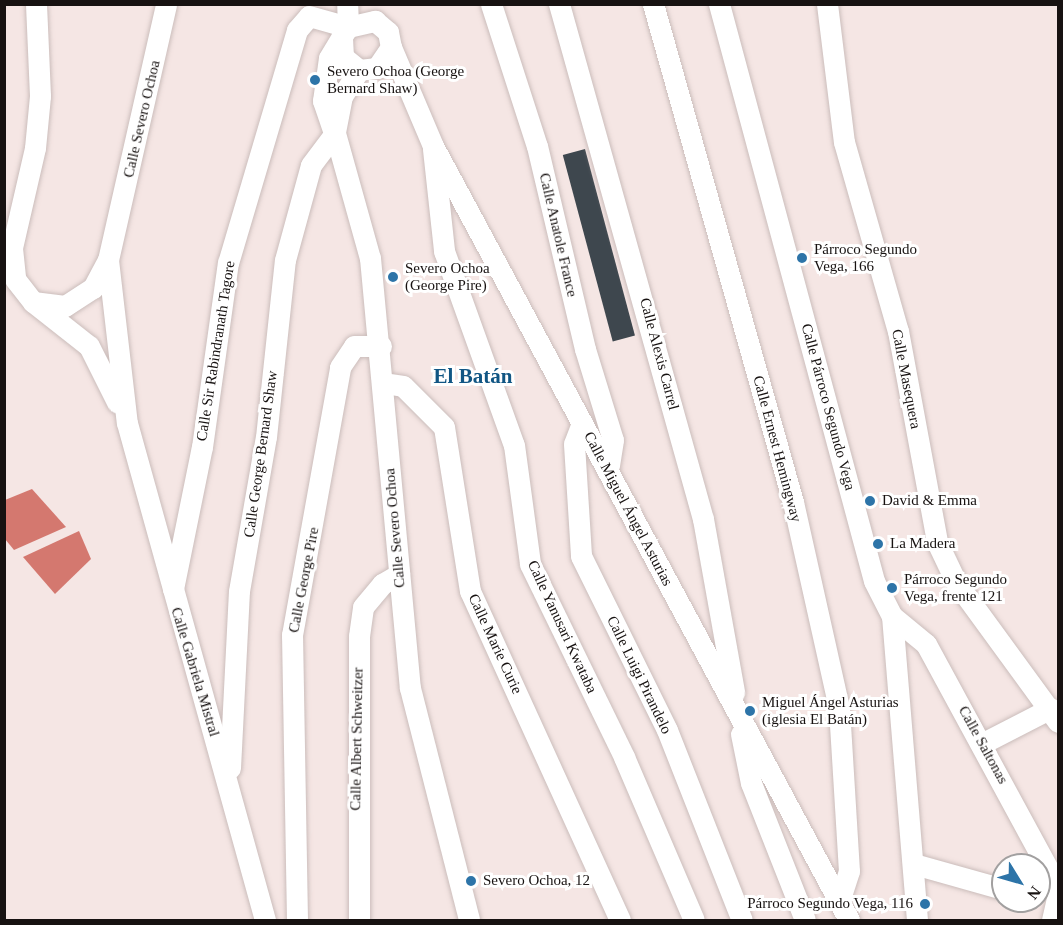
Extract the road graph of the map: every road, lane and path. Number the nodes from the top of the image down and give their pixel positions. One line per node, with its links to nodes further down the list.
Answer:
1 (36, 4): 18 (street)
2 (165, 4): 17 (street, Calle Severo Ochoa)
3 (347, 4): 11 (street)
4 (381, 4): 10 (street)
5 (491, 4): 23 (street, Calle Anatole France)
6 (559, 4): 27 (street, Calle Alexis Carrel)
7 (653, 4): 35 (street, Calle Ernest Hemingway)
8 (719, 4): 26 (street, Calle Párroco Segundo Vega)
9 (827, 4): 28 (street, Calle Masequera)
10 (383, 26): 11 (street); 12 (street)
11 (345, 31): 13 (street); 15 (street, Calle Severo Ochoa); 25 (street, Calle Sir Rabindranath Tagore)
12 (391, 47): 13 (street); 14 (street, Calle Miguel Ángel Asturias)
13 (364, 70): 14 (street, Calle Miguel Ángel Asturias); 15 (street)
14 (408, 97): 16 (street, Calle Miguel Ángel Asturias)
15 (335, 133): 19 (street, Calle Severo Ochoa); 30 (street, Calle George Bernard Shaw)
16 (433, 146): 22 (street, Calle Miguel Ángel Asturias); 42 (street, Calle Yanusari Kwataba)
17 (108, 260): 18 (street, Calle Severo Ochoa); 21 (street, Calle Gabriela Mistral)
18 (33, 302): 21 (street, Calle Gabriela Mistral)
19 (381, 346): 20 (street, Calle Severo Ochoa); 38 (street, Calle George Pire)
20 (384, 383): 24 (street, Calle Severo Ochoa); 41 (street, Calle Marie Curie)
21 (128, 423): 25 (street, Calle Gabriela Mistral)
22 (582, 423): 23 (street, Calle Miguel Ángel Asturias); 43 (street, Calle Luigi Pirandelo)
23 (609, 466): 27 (street, Calle Miguel Ángel Asturias)
24 (399, 574): 39 (street, Calle Albert Schweitzer); 40 (street, Calle Severo Ochoa)
25 (172, 593): 30 (street, Calle Gabriela Mistral)
26 (892, 616): 29 (street, Calle Saltonas); 31 (street, Calle Párroco Segundo Vega)
27 (736, 708): 35 (street, Calle Miguel Ángel Asturias); 44 (street)
28 (1055, 715): 29 (street)
29 (983, 743): 33 (street, Calle Saltonas)
30 (229, 786): 37 (street, Calle Gabriela Mistral)
31 (914, 864): 32 (street); 46 (street, Calle Párroco Segundo Vega)
32 (991, 886)
33 (1059, 887)
34 (1059, 893): 36 (street)
35 (839, 901): 45 (street, Calle Miguel Ángel Asturias)
36 (1058, 904): 47 (street)
37 (265, 921)
38 (297, 921)
39 (359, 921)
40 (469, 921)
41 (620, 921)
42 (694, 921)
43 (742, 921)
44 (805, 921)
45 (849, 921)
46 (917, 921)
47 (1052, 921)

